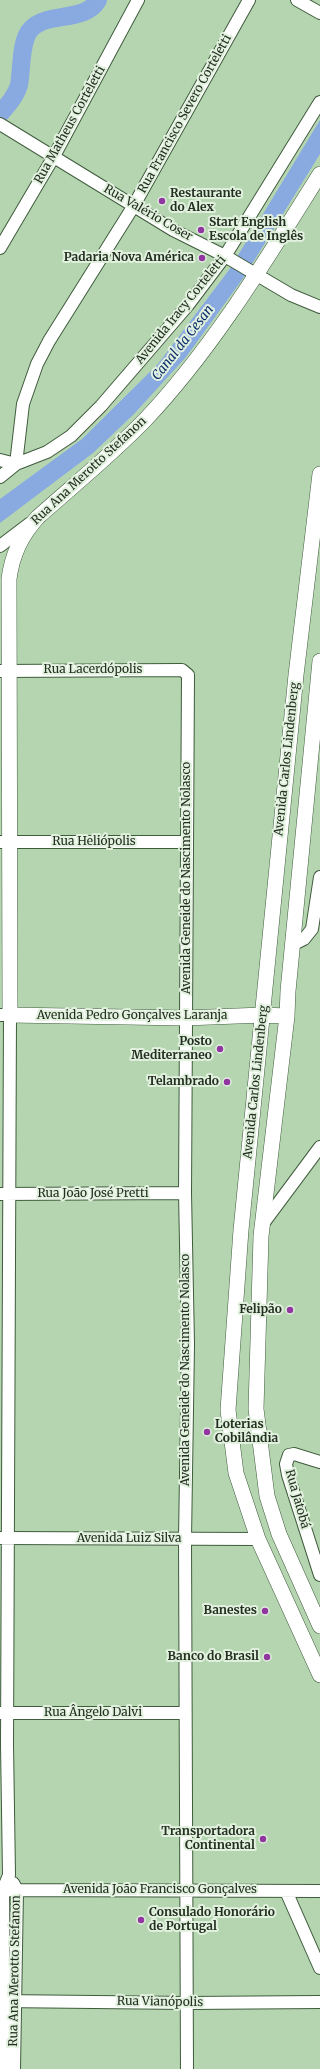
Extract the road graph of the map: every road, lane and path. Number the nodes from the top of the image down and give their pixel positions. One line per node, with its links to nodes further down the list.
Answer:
1 (138, 0): 7 (street, Rua Matheus Corteletti)
2 (249, 0): 9 (street, Rua Francisco Severo Corteletti)
3 (297, 0): 4 (street)
4 (320, 13)
5 (320, 102): 11 (street, Avenida Iracy Corteletti)
6 (1, 125): 7 (street, Rua Valério Coser)
7 (53, 158): 9 (street, Rua Valério Coser); 10 (street, Rua Matheus Corteletti)
8 (320, 174): 12 (main road, Rua Ana Merotto Stefanon)
9 (133, 207): 11 (street, Rua Valério Coser); 14 (street, Rua Francisco Severo Corteletti)
10 (0, 248)
11 (229, 259): 12 (street, Rua Valério Coser); 15 (street, Avenida Iracy Corteletti)
12 (254, 274): 13 (street, Rua Valério Coser); 20 (main road, Rua Ana Merotto Stefanon)
13 (320, 306)
14 (18, 444): 15 (street); 17 (street, Rua Francisco Severo Corteletti)
15 (38, 457): 17 (street, Avenida Iracy Corteletti)
16 (0, 460): 17 (street)
17 (16, 464): 19 (street, Avenida Iracy Corteletti)
18 (320, 474): 30 (main road, Avenida Carlos Lindenberg)
19 (0, 477)
20 (38, 517): 21 (street); 23 (main road, Rua Ana Merotto Stefanon)
21 (0, 546)
22 (320, 661): 28 (main road, Avenida Carlos Lindenberg)
23 (5, 671): 24 (street, Rua Lacerdópolis); 25 (main road, Rua Ana Merotto Stefanon)
24 (186, 672): 26 (street, Avenida Geneide do Nascimento Nolasco)
25 (5, 842): 26 (street, Rua Heliópolis); 29 (main road, Rua Ana Merotto Stefanon)
26 (187, 842): 32 (street, Avenida Geneide do Nascimento Nolasco)
27 (320, 877): 28 (street)
28 (292, 945): 31 (main road, Avenida Carlos Lindenberg)
29 (5, 1015): 32 (main road, Avenida Pedro Gonçalves Laranja); 35 (street, Rua Ana Merotto Stefanon)
30 (263, 1015): 31 (main road, Avenida Pedro Gonçalves Laranja); 32 (main road, Avenida Pedro Gonçalves Laranja); 40 (main road, Avenida Carlos Lindenberg)
31 (287, 1016): 36 (main road, Avenida Carlos Lindenberg)
32 (186, 1018): 34 (street, Avenida Geneide do Nascimento Nolasco)
33 (320, 1148): 36 (street)
34 (185, 1193): 35 (street, Rua João José Pretti); 39 (street, Avenida Geneide do Nascimento Nolasco)
35 (5, 1194): 38 (street, Rua Ana Merotto Stefanon)
36 (262, 1224): 42 (main road, Avenida Carlos Lindenberg)
37 (320, 1462): 41 (street, Rua Jatobá)
38 (4, 1538): 39 (street, Avenida Luiz Silva); 44 (street, Rua Ana Merotto Stefanon)
39 (185, 1539): 40 (street, Avenida Luiz Silva); 45 (street, Avenida Geneide do Nascimento Nolasco)
40 (258, 1539): 43 (main road, Avenida Carlos Lindenberg)
41 (320, 1575)
42 (319, 1619)
43 (320, 1675)
44 (4, 1713): 45 (street, Rua Ângelo Dalvi); 46 (street, Rua Ana Merotto Stefanon)
45 (185, 1713): 49 (street, Avenida Geneide do Nascimento Nolasco)
46 (9, 1875): 47 (street, Rua Ana Merotto Stefanon); 48 (street, Rua Ana Merotto Stefanon)
47 (1, 1890): 48 (street, Avenida João Francisco Gonçalves); 53 (street, Rua Ana Merotto Stefanon)
48 (17, 1890): 49 (street, Avenida João Francisco Gonçalves); 53 (street, Rua Ana Merotto Stefanon)
49 (187, 1891): 50 (street, Avenida João Francisco Gonçalves); 55 (street, Avenida Geneide do Nascimento Nolasco)
50 (286, 1891): 51 (street, Avenida João Francisco Gonçalves); 52 (street)
51 (320, 1891)
52 (320, 1968)
53 (6, 2000): 55 (street, Rua Vianópolis); 56 (street, Rua Ana Merotto Stefanon); 57 (street, Rua Ana Merotto Stefanon)
54 (320, 2002): 55 (street, Rua Vianópolis)
55 (188, 2003): 58 (street, Avenida Geneide do Nascimento Nolasco)
56 (3, 2069)
57 (14, 2069)
58 (187, 2069)

